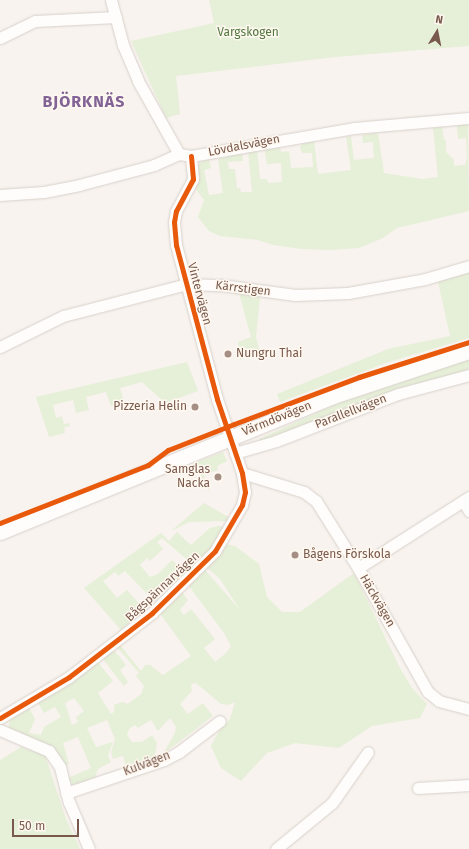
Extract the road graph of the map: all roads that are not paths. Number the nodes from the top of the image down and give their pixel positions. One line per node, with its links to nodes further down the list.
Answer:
1 (111, 0): 2 (street)
2 (116, 17): 3 (street); 5 (street)
3 (0, 38)
4 (469, 118): 6 (street, Lövdalsvägen)
5 (179, 154): 6 (street, Lövdalsvägen); 7 (street)
6 (191, 156): 9 (street, Vintervägen)
7 (0, 195)
8 (469, 266): 9 (street, Kärrstigen)
9 (187, 284): 10 (street, Kärrstigen); 13 (street, Vintervägen)
10 (0, 347)
11 (469, 351): 13 (main road, Värmdövägen)
12 (469, 375): 14 (street, Parallellvägen)
13 (230, 438): 14 (street, Bågspännarvägen); 18 (main road, Värmdövägen)
14 (235, 453): 15 (street, Bågspännarvägen)
15 (242, 473): 19 (street, Häckvägen); 21 (street, Bågspännarvägen)
16 (466, 499): 17 (street); 19 (street)
17 (469, 512)
18 (0, 532)
19 (358, 568): 20 (street, Häckvägen)
20 (469, 709)
21 (0, 718)
22 (220, 721): 27 (street, Kulvägen)
23 (0, 730): 27 (street)
24 (368, 752): 29 (street)
25 (469, 785): 26 (street)
26 (418, 788)
27 (66, 793): 28 (street)
28 (89, 849)
29 (276, 849)

